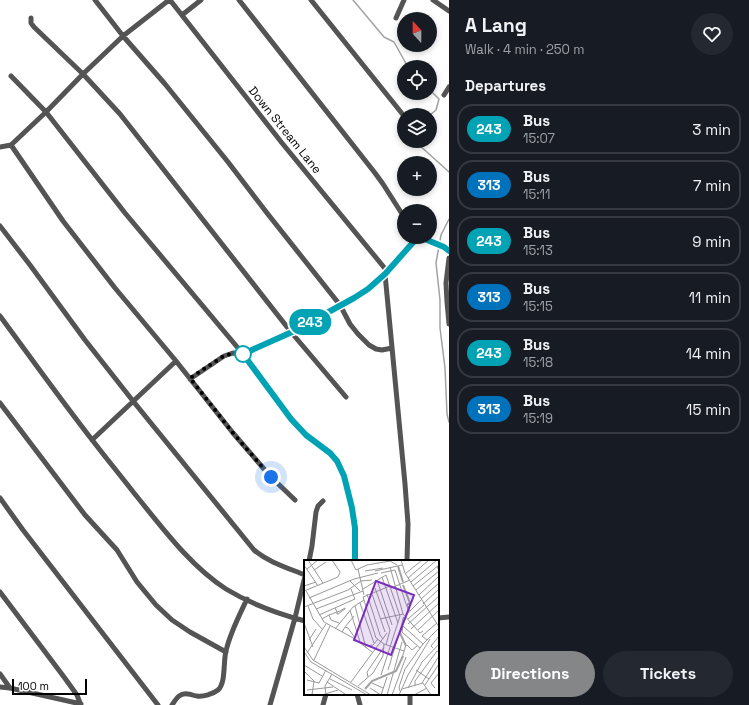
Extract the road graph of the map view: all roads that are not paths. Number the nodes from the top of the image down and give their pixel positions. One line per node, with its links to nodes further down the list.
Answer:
1 (95, 0): 12 (street)
2 (169, 0): 9 (street, Down Stream Lane); 12 (street)
3 (201, 0): 9 (street)
4 (239, 0): 21 (street)
5 (311, 0): 17 (street)
6 (404, 0): 11 (street)
7 (433, 0): 8 (street)
8 (449, 11)
9 (182, 15): 27 (street, Down Stream Lane)
10 (31, 18): 13 (street)
11 (396, 18)
12 (123, 36): 13 (street); 28 (street)
13 (83, 74): 18 (street); 31 (street)
14 (11, 76): 18 (street)
15 (449, 87): 16 (street)
16 (444, 95)
17 (398, 108)
18 (46, 112): 19 (street); 33 (street)
19 (11, 145): 20 (street); 34 (street)
20 (0, 147)
21 (397, 206)
22 (0, 226): 37 (street)
23 (410, 244): 27 (street)
24 (436, 244): 25 (street)
25 (449, 251)
26 (449, 258): 30 (street)
27 (386, 272): 28 (street); 32 (street)
28 (340, 305): 31 (street); 32 (street)
29 (0, 316): 39 (street)
30 (449, 324)
31 (292, 332): 33 (street); 36 (street)
32 (392, 348): 45 (street)
33 (243, 354): 35 (street); 44 (street)
34 (176, 361): 35 (street); 37 (street)
35 (190, 378): 41 (street)
36 (346, 397)
37 (133, 401): 39 (street); 46 (street)
38 (0, 403): 52 (street)
39 (92, 440): 49 (street)
40 (0, 498): 59 (street)
41 (295, 500)
42 (323, 501): 43 (street)
43 (309, 560)
44 (355, 560)
45 (407, 560)
46 (304, 576)
47 (304, 580): 50 (street)
48 (0, 592): 58 (street)
49 (247, 600): 50 (street); 52 (street)
50 (295, 618): 51 (street); 61 (street)
51 (304, 621)
52 (226, 652): 60 (street)
53 (0, 674): 55 (street)
54 (0, 686): 55 (street)
55 (10, 688): 58 (street)
56 (326, 695): 62 (street)
57 (357, 695): 63 (street)
58 (82, 704)
59 (158, 705)
60 (172, 705)
61 (270, 705)
62 (323, 705)
63 (360, 705)

